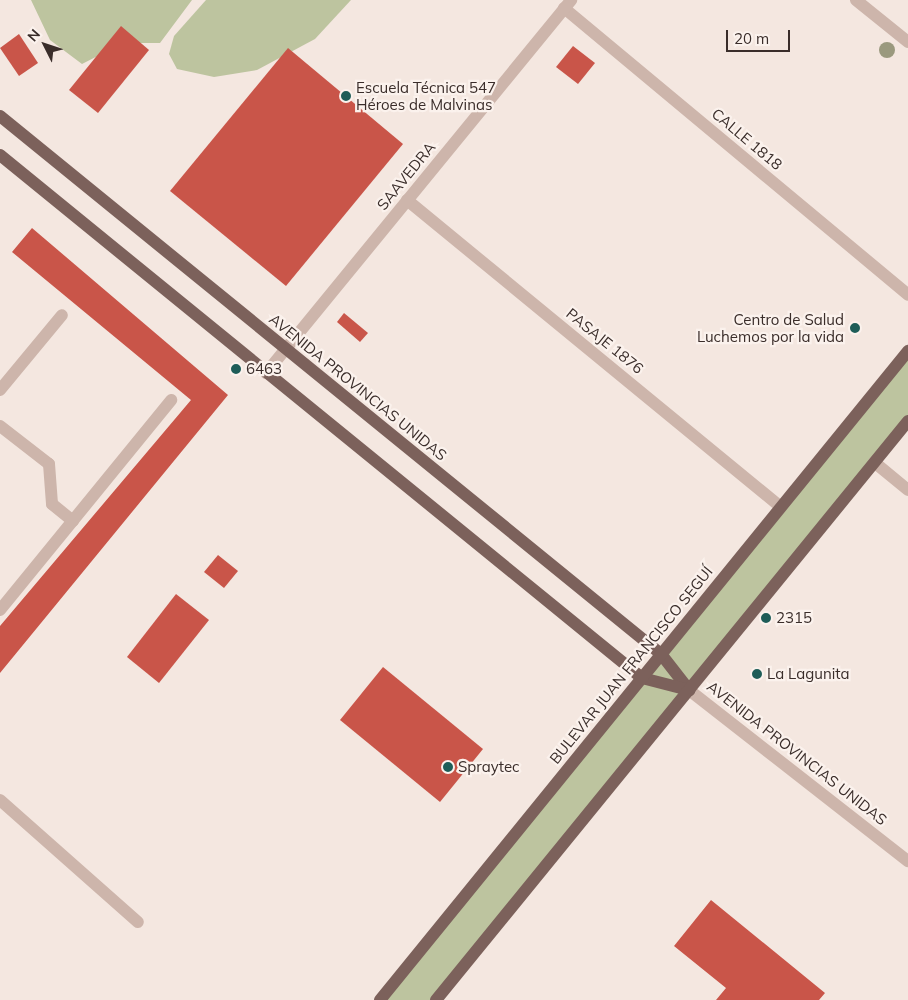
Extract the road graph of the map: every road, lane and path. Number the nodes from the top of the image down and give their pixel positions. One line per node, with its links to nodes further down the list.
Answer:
1 (856, 0): 3 (street)
2 (568, 4): 6 (street, SAAVEDRA); 7 (street, CALLE 1818)
3 (908, 42)
4 (0, 116): 9 (main road, AVENIDA PROVINCIAS UNIDAS)
5 (0, 155): 11 (main road, AVENIDA PROVINCIAS UNIDAS)
6 (407, 200): 9 (street, SAAVEDRA); 18 (street, PASAJE 1876)
7 (908, 295)
8 (62, 315): 12 (street)
9 (286, 349): 11 (street, SAAVEDRA); 21 (main road, AVENIDA PROVINCIAS UNIDAS)
10 (908, 351): 18 (main road, BULEVAR JUAN FRANCISCO SEGUÍ)
11 (266, 373): 22 (main road, AVENIDA PROVINCIAS UNIDAS)
12 (0, 390)
13 (171, 400): 19 (street)
14 (908, 421): 16 (main road)
15 (0, 426): 19 (street)
16 (874, 462): 17 (street); 23 (main road)
17 (908, 490)
18 (781, 507): 21 (main road, BULEVAR JUAN FRANCISCO SEGUÍ)
19 (73, 521): 20 (street)
20 (0, 610)
21 (661, 654): 22 (main road, BULEVAR JUAN FRANCISCO SEGUÍ); 23 (main road, AVENIDA PROVINCIAS UNIDAS)
22 (642, 678): 23 (main road, AVENIDA PROVINCIAS UNIDAS); 27 (main road, BULEVAR JUAN FRANCISCO SEGUÍ)
23 (689, 690): 25 (street, AVENIDA PROVINCIAS UNIDAS); 28 (main road)
24 (0, 800): 26 (street)
25 (908, 861)
26 (138, 922)
27 (380, 1000)
28 (436, 1000)

